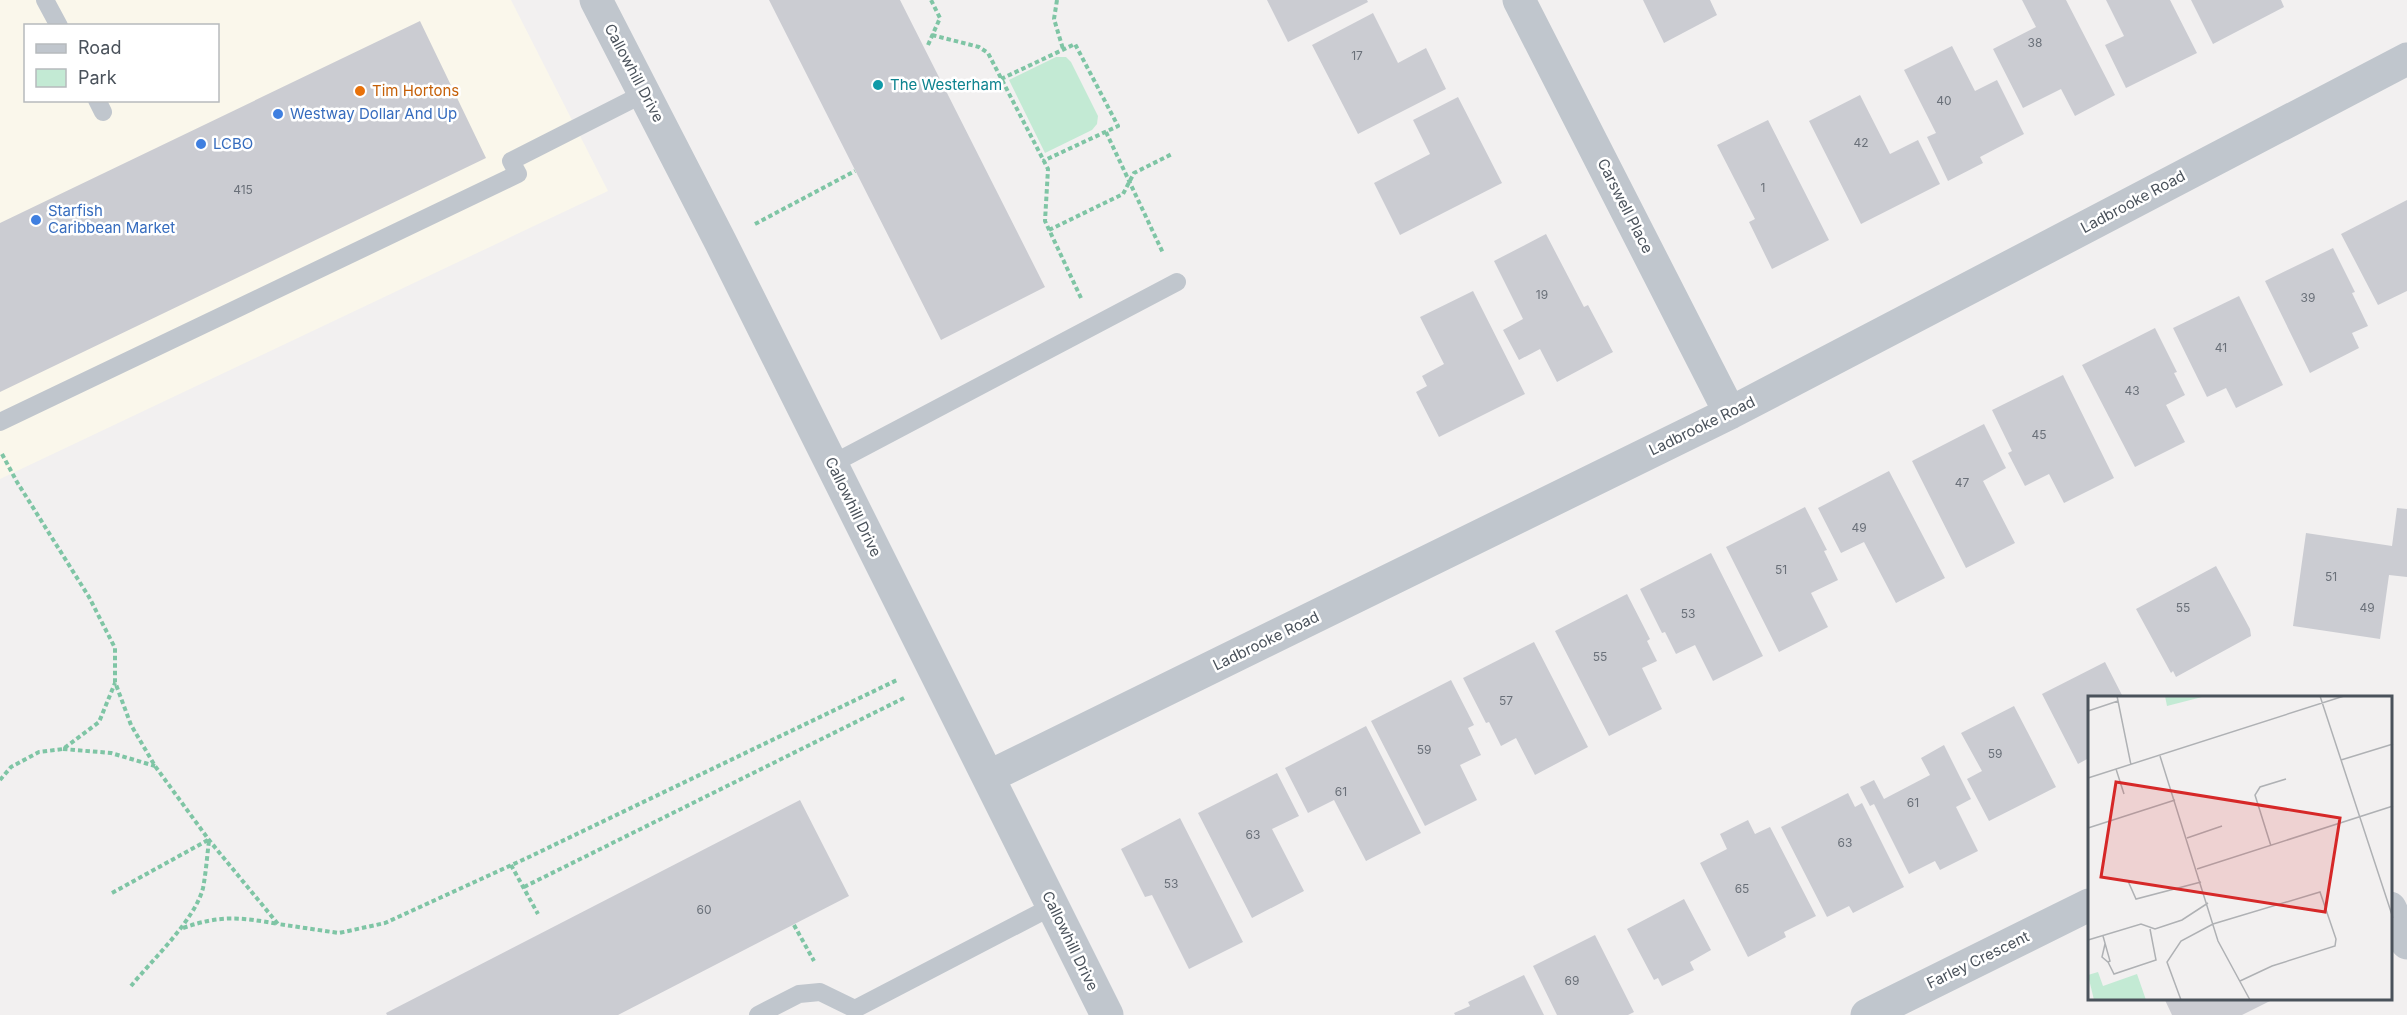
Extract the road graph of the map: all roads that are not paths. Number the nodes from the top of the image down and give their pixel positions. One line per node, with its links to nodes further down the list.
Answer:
1 (45, 0): 4 (lane)
2 (596, 0): 6 (street, Callowhill Drive)
3 (1519, 0): 8 (street, Carswell Place)
4 (57, 24)
5 (2407, 59): 8 (street, Ladbrooke Road)
6 (645, 93): 9 (lane); 10 (street, Callowhill Drive)
7 (1177, 282): 10 (lane)
8 (1730, 413): 11 (street, Ladbrooke Road)
9 (0, 422)
10 (832, 464): 11 (street, Callowhill Drive)
11 (988, 777): 13 (street, Callowhill Drive)
12 (2088, 905): 18 (street, Farley Crescent)
13 (1053, 906): 16 (lane); 17 (street, Callowhill Drive)
14 (2392, 910): 15 (street)
15 (2407, 943)
16 (758, 1015)
17 (1107, 1015)
18 (1867, 1015)

